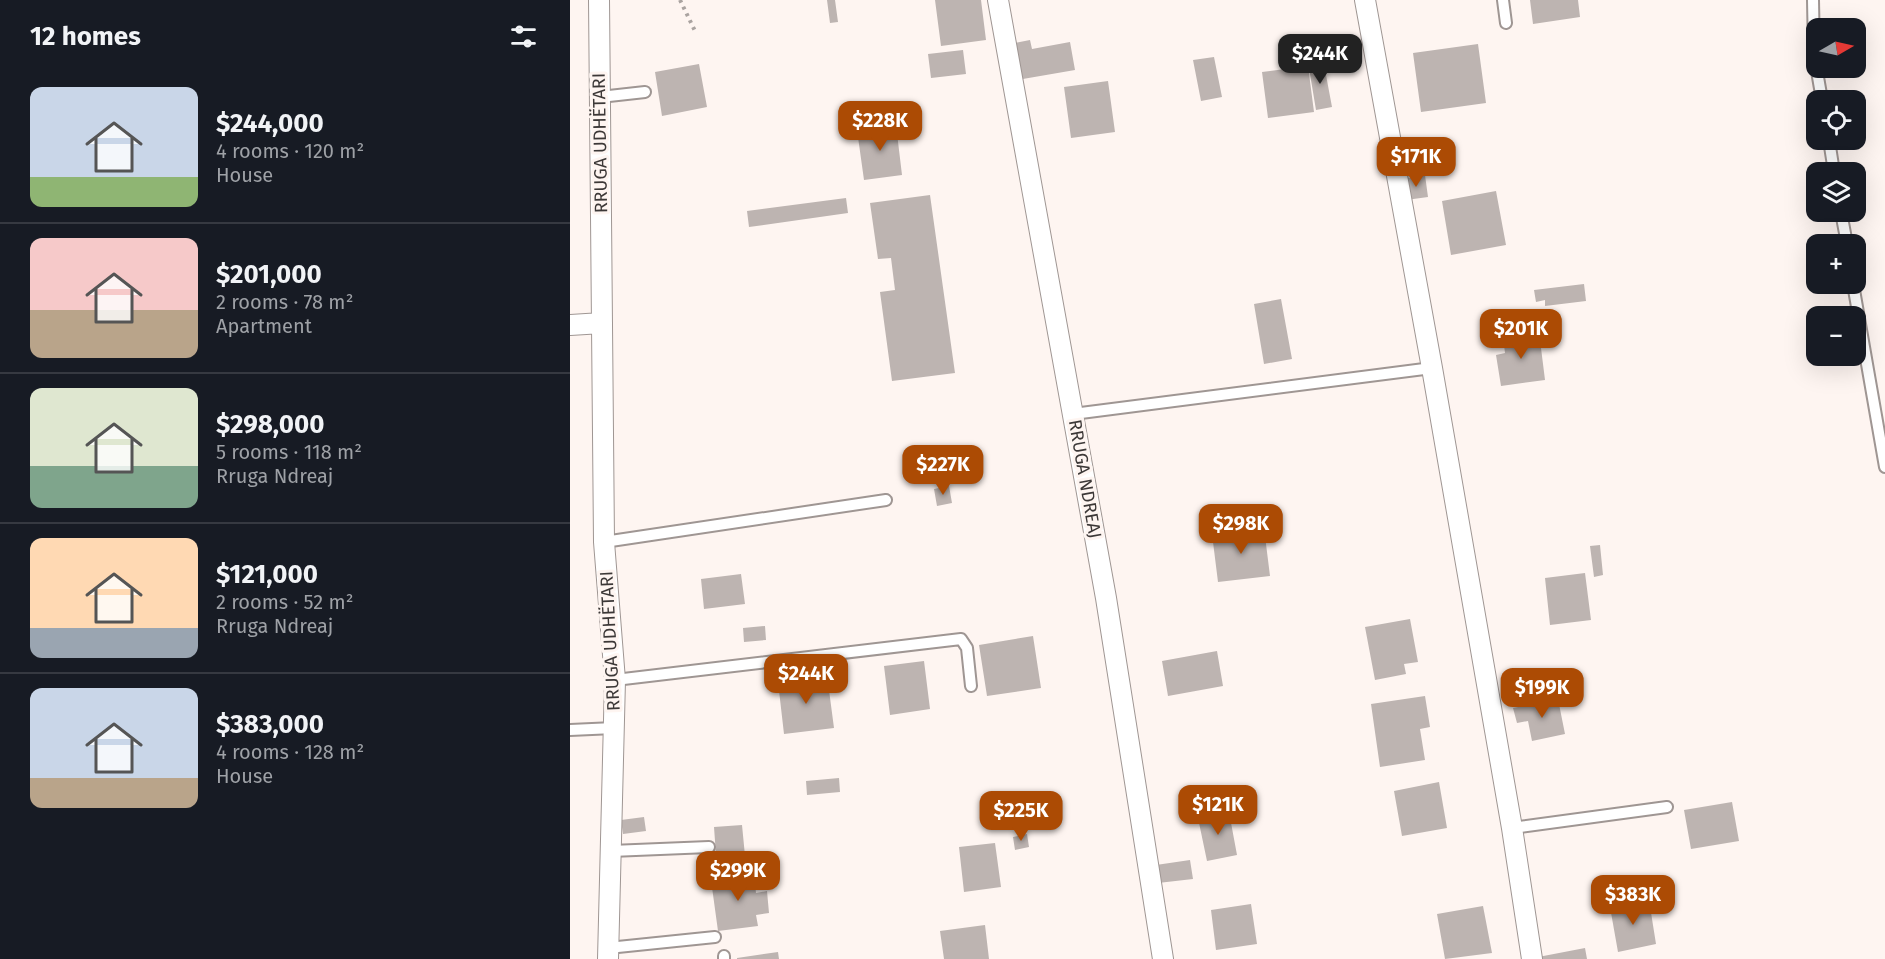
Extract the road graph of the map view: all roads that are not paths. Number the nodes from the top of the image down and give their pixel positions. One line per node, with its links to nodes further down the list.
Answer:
1 (599, 0): 9 (street, RRUGA UDHËTARI)
2 (998, 0): 14 (street, RRUGA NDREAJ)
3 (1365, 0): 13 (street)
4 (1503, 0): 6 (lane)
5 (1814, 0): 7 (lane)
6 (1506, 23)
7 (1820, 90)
8 (645, 92): 9 (lane)
9 (600, 97): 11 (street, RRUGA UDHËTARI)
10 (1855, 294): 15 (lane)
11 (602, 323): 12 (street); 17 (street, RRUGA UDHËTARI)
12 (570, 325)
13 (1432, 368): 14 (lane); 23 (street)
14 (1073, 414): 28 (street, RRUGA NDREAJ)
15 (1885, 467)
16 (886, 500): 17 (lane)
17 (604, 542): 18 (street, RRUGA UDHËTARI)
18 (615, 680): 19 (lane); 20 (street, RRUGA UDHËTARI)
19 (971, 686)
20 (614, 728): 21 (lane); 25 (street, RRUGA UDHËTARI)
21 (570, 730)
22 (1667, 807): 23 (lane)
23 (1512, 828): 29 (street)
24 (709, 847): 25 (lane)
25 (611, 852): 27 (street, RRUGA UDHËTARI)
26 (715, 937): 27 (lane)
27 (608, 953)
28 (1163, 959)
29 (1532, 959)

